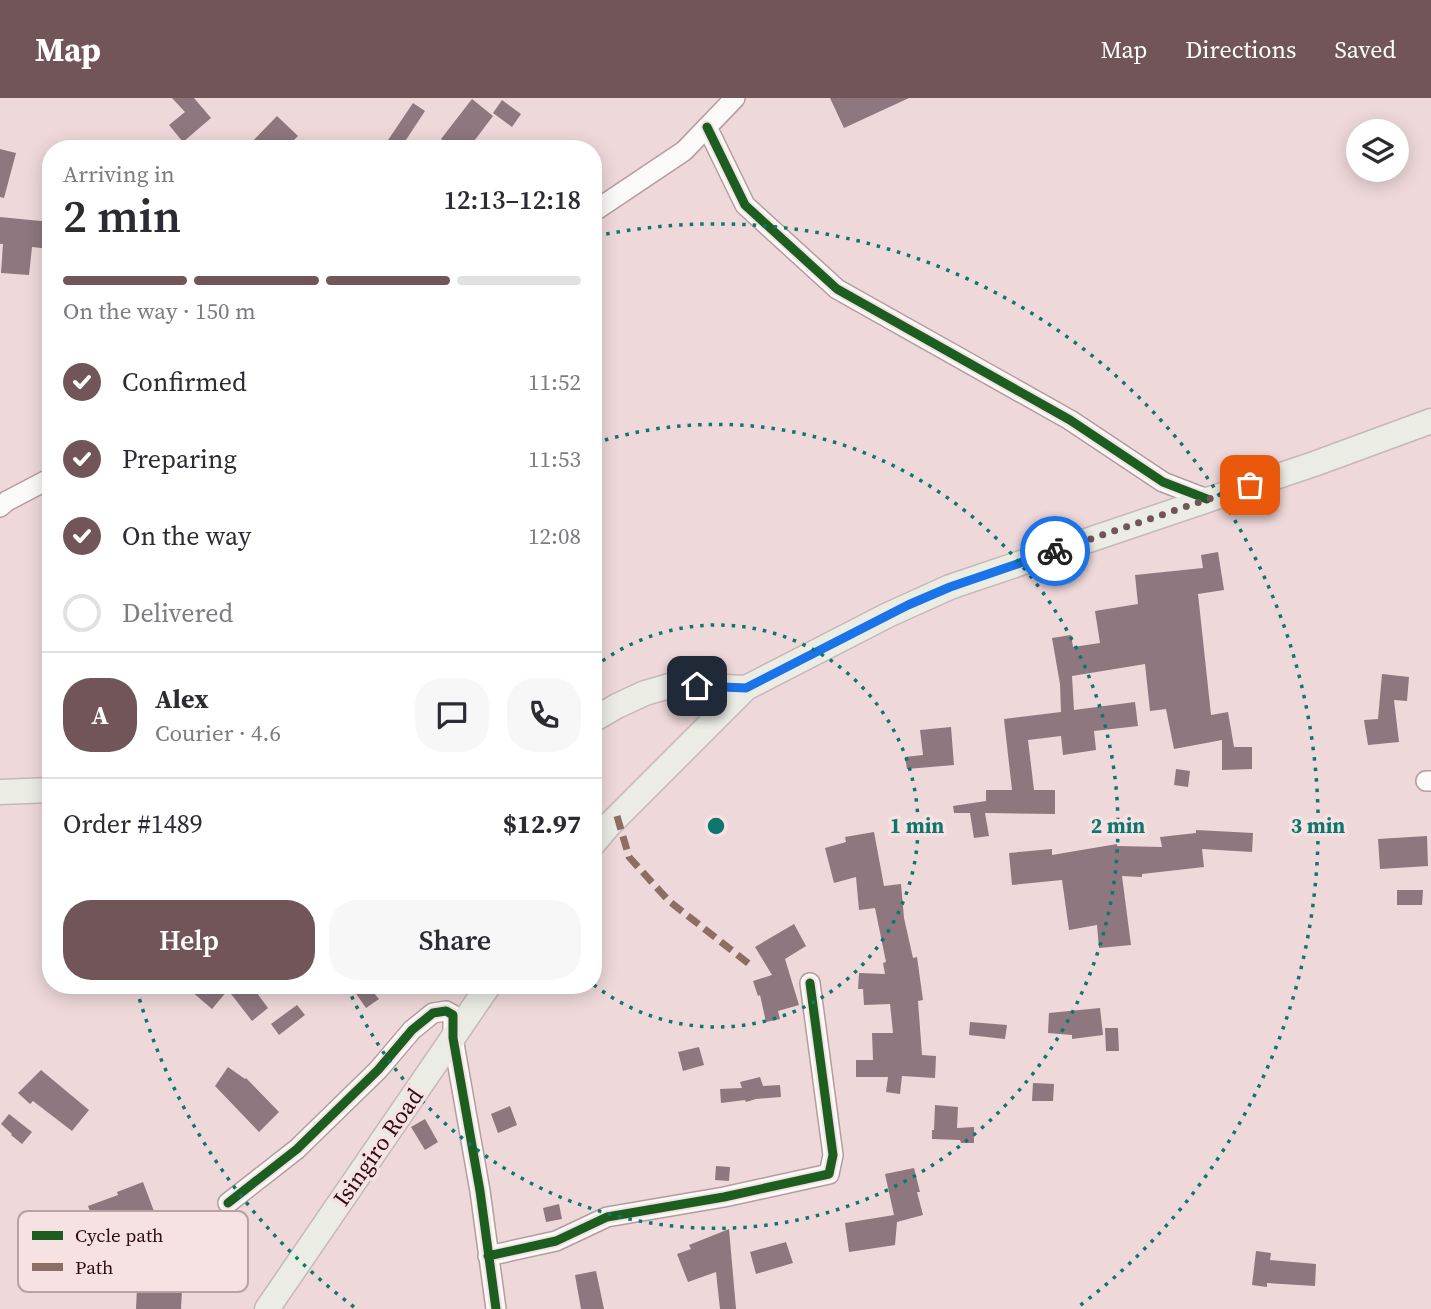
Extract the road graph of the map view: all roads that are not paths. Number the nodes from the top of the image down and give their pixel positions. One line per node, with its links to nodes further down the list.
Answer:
1 (735, 98): 2 (street)
2 (707, 127): 3 (street); 6 (street)
3 (602, 206)
4 (1431, 421): 6 (main road)
5 (42, 483): 7 (street)
6 (1207, 499): 8 (main road)
7 (0, 507)
8 (746, 688): 9 (main road); 12 (main road)
9 (602, 715)
10 (42, 790): 11 (main road)
11 (0, 792)
12 (602, 833)
13 (810, 983): 17 (street)
14 (483, 994): 15 (main road, Isingiro Road)
15 (453, 1038): 16 (street); 17 (street); 18 (main road, Isingiro Road)
16 (228, 1203)
17 (488, 1256): 19 (street)
18 (267, 1309)
19 (496, 1309)

